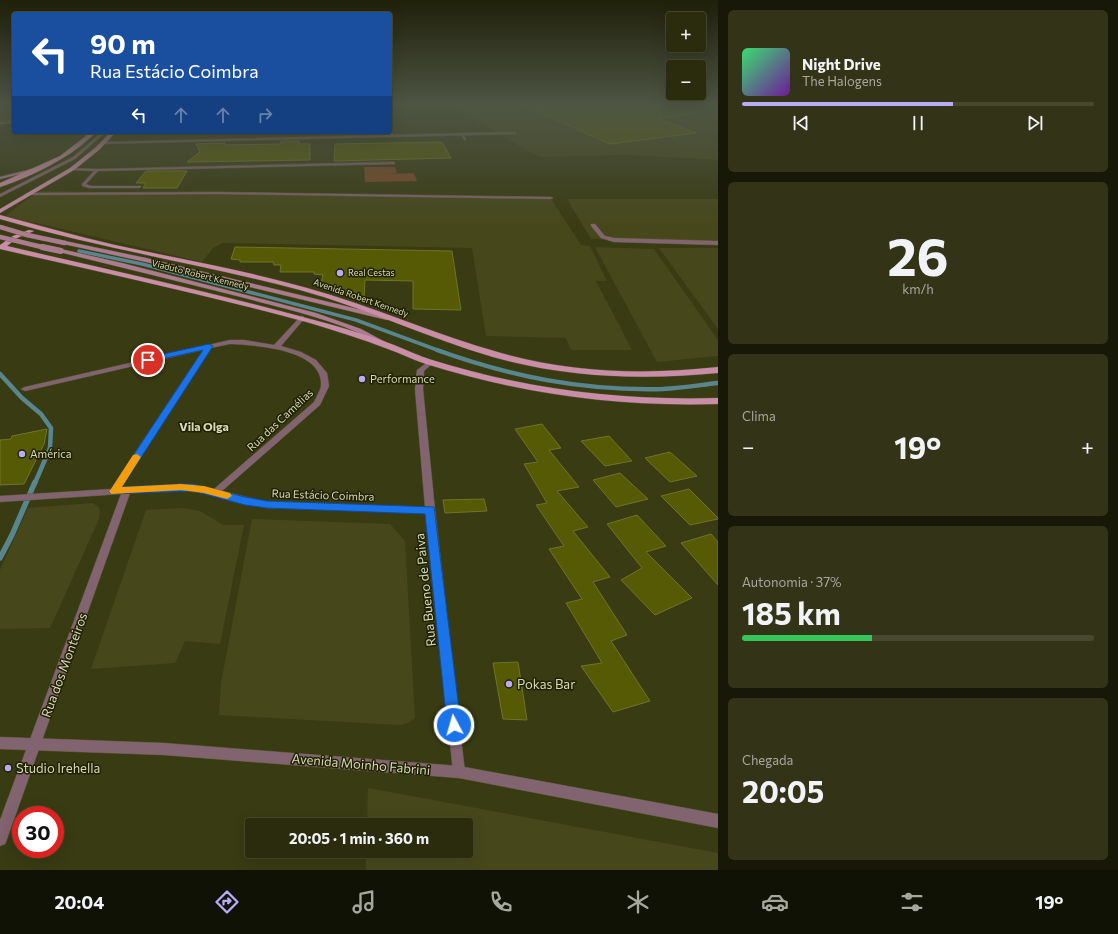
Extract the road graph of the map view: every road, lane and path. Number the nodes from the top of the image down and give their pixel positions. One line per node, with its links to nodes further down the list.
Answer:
1 (79, 145): 5 (main road)
2 (89, 145): 12 (street)
3 (101, 145): 6 (main road)
4 (394, 163): 7 (street)
5 (42, 167): 8 (main road); 9 (main road)
6 (72, 169): 7 (street); 11 (main road)
7 (97, 170): 10 (street)
8 (0, 178)
9 (0, 185)
10 (139, 187)
11 (28, 194): 13 (street); 14 (main road)
12 (0, 196)
13 (551, 198)
14 (0, 211)
15 (0, 217): 18 (main road, Avenida Robert Kennedy)
16 (593, 225): 20 (street)
17 (0, 227): 23 (main road, Viaduto Robert Kennedy, bridge)
18 (43, 229): 21 (main road); 23 (main road, Avenida Robert Kennedy)
19 (0, 237): 26 (main road, Viaduto Robert Kennedy, bridge)
20 (718, 243)
21 (1, 247): 22 (main road)
22 (302, 318): 25 (street); 26 (main road)
23 (396, 320): 28 (main road, Avenida Robert Kennedy)
24 (209, 346): 25 (street, Rua das Camélias); 29 (street, Rua das Camélias); 32 (street)
25 (276, 347): 33 (street, Rua das Camélias)
26 (391, 347): 27 (main road)
27 (431, 362): 30 (main road); 35 (street, Rua Bueno de Paiva)
28 (718, 370)
29 (25, 388)
30 (718, 401)
31 (127, 490): 32 (street, Rua Estácio Coimbra); 33 (street, Rua Estácio Coimbra); 37 (street, Rua dos Monteiros)
32 (114, 491): 34 (street, Rua Estácio Coimbra)
33 (216, 492): 35 (street, Rua Estácio Coimbra)
34 (0, 499)
35 (430, 510): 38 (street, Rua Bueno de Paiva)
36 (0, 743): 37 (street, Avenida Moinho Fabrini)
37 (35, 744): 38 (street, Avenida Moinho Fabrini); 40 (street, Rua dos Monteiros)
38 (459, 772): 39 (street, Avenida Moinho Fabrini)
39 (718, 821)
40 (0, 839)

